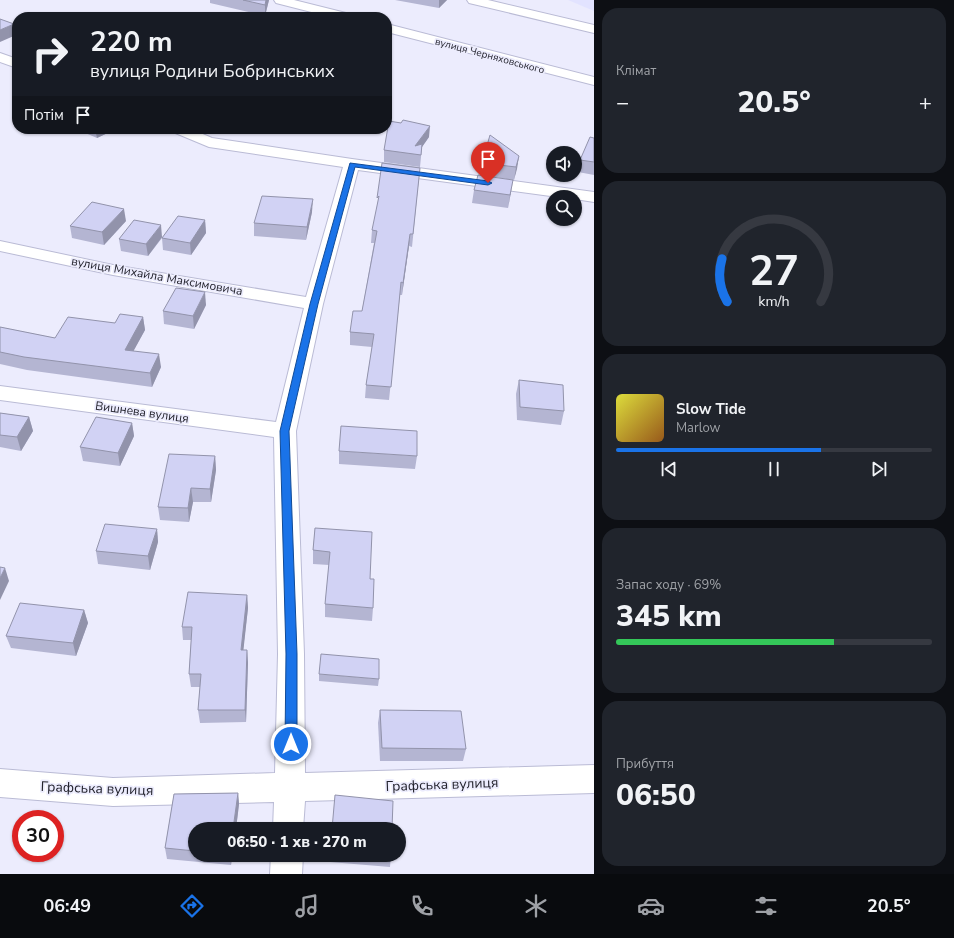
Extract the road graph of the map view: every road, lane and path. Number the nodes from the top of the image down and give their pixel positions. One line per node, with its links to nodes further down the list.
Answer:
1 (280, 0): 3 (street)
2 (473, 0): 5 (street)
3 (327, 12)
4 (392, 29): 8 (street, вулиця Черняховського)
5 (594, 29)
6 (0, 57): 7 (street)
7 (12, 62)
8 (594, 81)
9 (190, 134): 10 (street)
10 (352, 164): 11 (street); 13 (street)
11 (594, 197)
12 (0, 246): 13 (street, вулиця Михайла Максимовича)
13 (314, 304): 15 (street)
14 (0, 393): 15 (street, Вишнева вулиця)
15 (285, 431): 18 (street)
16 (594, 779): 18 (street, Графська вулиця)
17 (0, 783): 18 (street, Графська вулиця)
18 (290, 788): 19 (street)
19 (288, 822)
20 (287, 862): 21 (street)
21 (286, 874)

